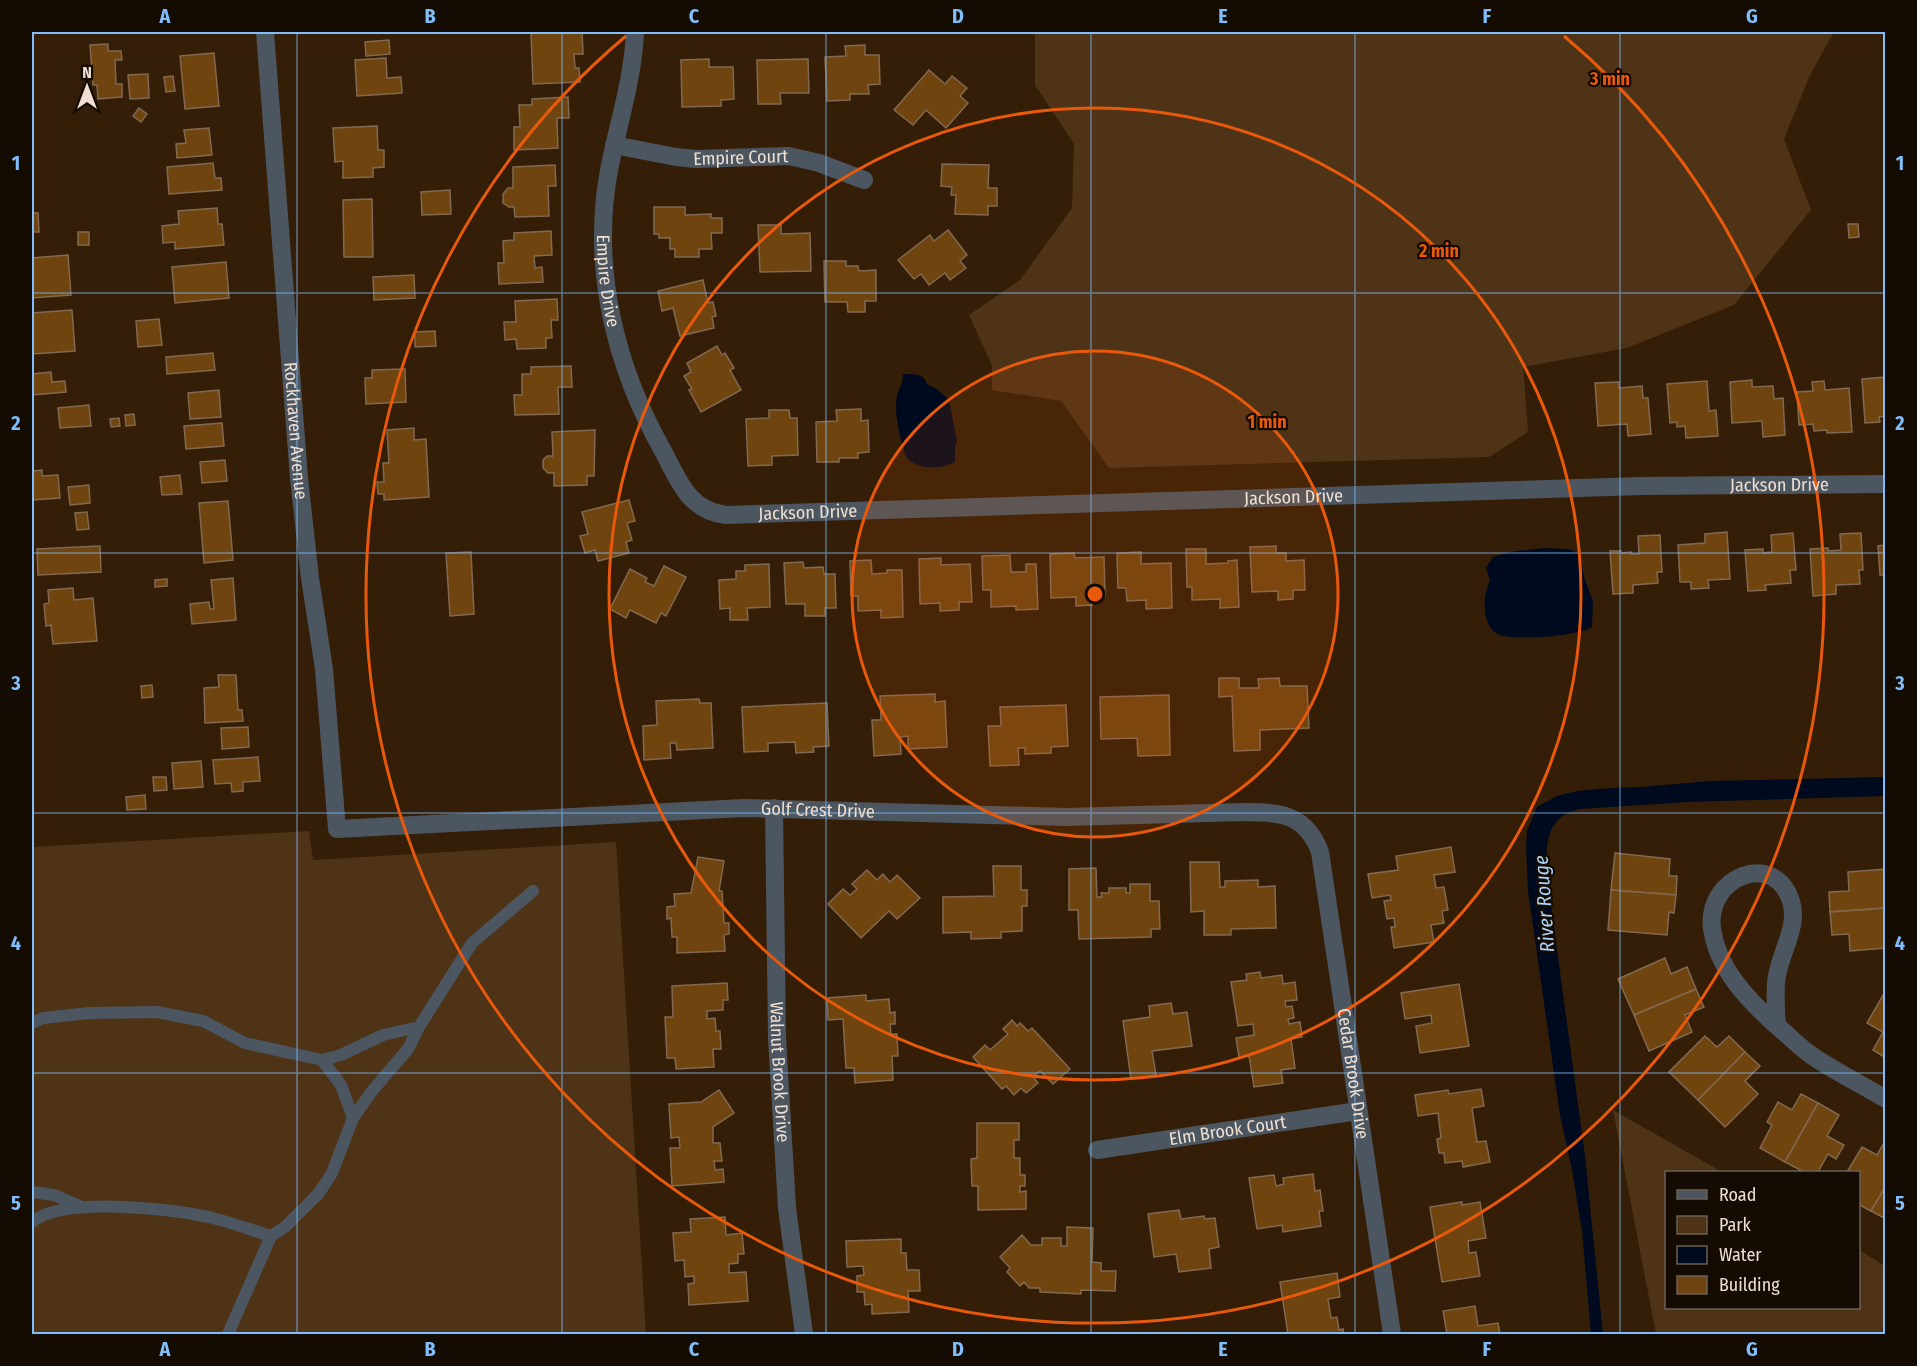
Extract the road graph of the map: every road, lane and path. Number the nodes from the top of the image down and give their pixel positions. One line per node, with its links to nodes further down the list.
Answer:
1 (265, 32): 9 (street, Rockhaven Avenue)
2 (635, 32): 3 (street, Empire Drive)
3 (614, 145): 4 (street, Empire Court); 6 (street, Empire Drive)
4 (864, 180)
5 (1886, 484): 6 (street, Jackson Drive)
6 (704, 510)
7 (774, 808): 8 (street, Golf Crest Drive); 9 (street, Golf Crest Drive); 24 (street, Walnut Brook Drive)
8 (1299, 822): 16 (street, Cedar Brook Drive)
9 (337, 829)
10 (533, 891): 12 (lane)
11 (32, 1023): 14 (lane)
12 (419, 1026): 14 (lane); 17 (lane)
13 (1778, 1026): 13 (street); 15 (street)
14 (322, 1060): 17 (lane)
15 (1886, 1099)
16 (1358, 1110): 18 (street, Elm Brook Court); 25 (street, Cedar Brook Drive)
17 (353, 1118): 22 (lane)
18 (1097, 1150)
19 (32, 1192): 20 (lane)
20 (84, 1208): 21 (lane); 22 (lane)
21 (32, 1222)
22 (271, 1236): 23 (lane)
23 (228, 1335)
24 (804, 1335)
25 (1392, 1335)

